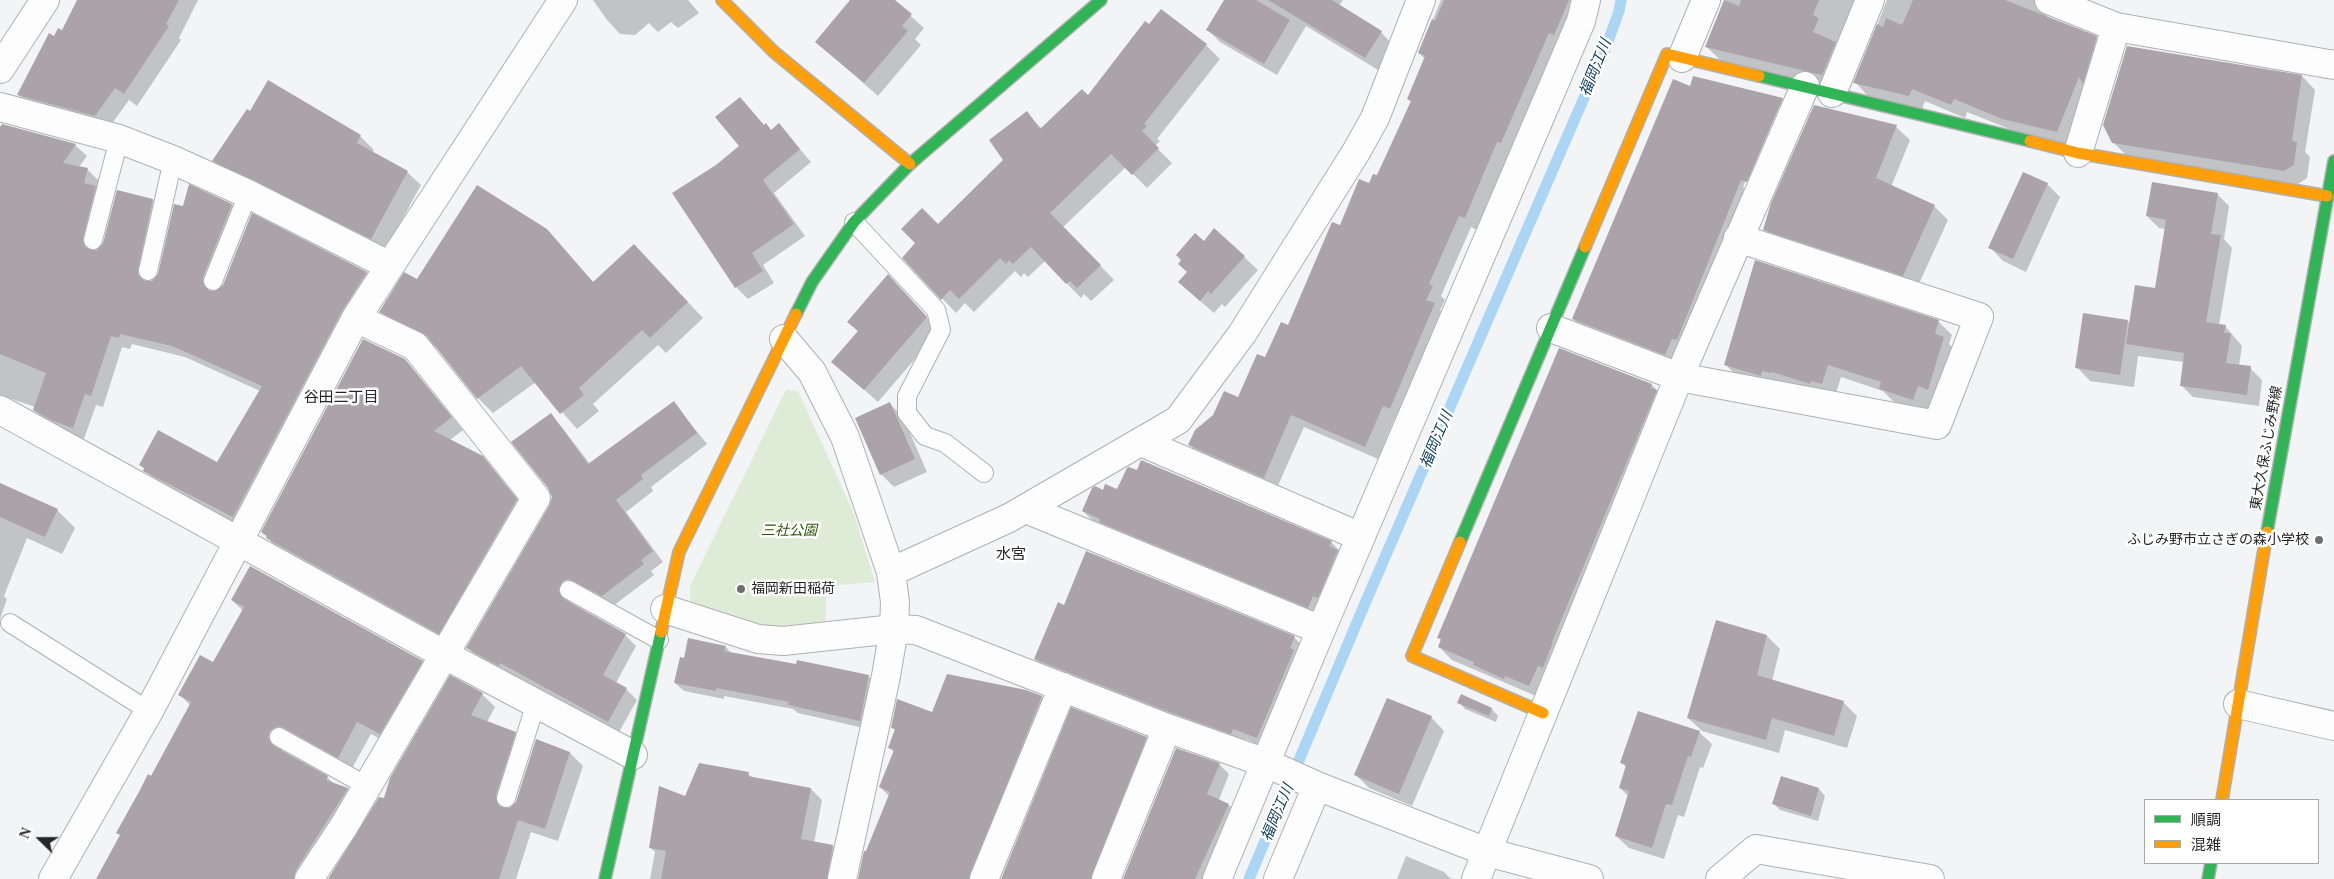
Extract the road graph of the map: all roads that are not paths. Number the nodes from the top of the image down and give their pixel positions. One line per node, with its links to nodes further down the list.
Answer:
1 (45, 0): 13 (street)
2 (563, 0): 27 (street)
3 (722, 0): 21 (street)
4 (1101, 0): 21 (street)
5 (1421, 0): 35 (street)
6 (1586, 0): 38 (street)
7 (1706, 0): 11 (street)
8 (1870, 0): 15 (street)
9 (2049, 0): 10 (street)
10 (2116, 27): 12 (street); 18 (street)
11 (1682, 58): 14 (street); 31 (street)
12 (2334, 65)
13 (0, 69)
14 (1805, 86): 15 (street); 25 (street)
15 (1832, 93): 18 (street)
16 (0, 107): 17 (street)
17 (118, 140): 19 (street); 26 (lane)
18 (2078, 153): 23 (street)
19 (174, 160): 22 (street); 28 (lane)
20 (2334, 161): 23 (street, 東大久保ふじみ野線)
21 (910, 164): 24 (street)
22 (248, 194): 27 (street); 29 (lane)
23 (2327, 196): 50 (street, 東大久保ふじみ野線)
24 (854, 222): 32 (street); 36 (lane)
25 (1738, 238): 33 (street); 33 (street)
26 (93, 240)
27 (390, 266): 30 (street)
28 (148, 271)
29 (213, 281)
30 (356, 318): 39 (street); 47 (street)
31 (1550, 328): 33 (street); 52 (street)
32 (784, 339): 40 (street); 42 (street)
33 (1679, 377): 52 (street)
34 (0, 410): 39 (street)
35 (1141, 442): 37 (street); 38 (street)
36 (984, 473)
37 (1026, 509): 40 (street); 45 (street)
38 (1361, 538): 45 (street)
39 (238, 540): 47 (street); 51 (street)
40 (891, 572): 44 (street)
41 (569, 590): 46 (lane)
42 (665, 609): 44 (street); 46 (street)
43 (10, 623): 51 (lane)
44 (894, 629): 48 (street); 67 (street)
45 (1320, 630): 57 (street)
46 (659, 640): 56 (street)
47 (445, 655): 49 (street); 59 (street)
48 (1063, 687): 54 (street); 68 (street)
49 (536, 703): 56 (street); 60 (lane)
50 (2238, 704): 53 (street); 61 (street, 東大久保ふじみ野線)
51 (149, 710): 64 (street)
52 (1543, 714): 62 (street)
53 (2334, 726)
54 (1167, 728): 57 (street); 69 (street)
55 (279, 736): 59 (lane)
56 (633, 755): 66 (street)
57 (1273, 766): 58 (street); 70 (street)
58 (1312, 783): 62 (street); 71 (street)
59 (366, 786): 65 (street)
60 (506, 798)
61 (2222, 799)
62 (1487, 852): 72 (street); 73 (street)
63 (2211, 864): 76 (street)
64 (53, 879)
65 (310, 879)
66 (604, 879)
67 (842, 879)
68 (984, 879)
69 (1106, 879)
70 (1218, 879)
71 (1278, 879)
72 (1476, 879)
73 (1589, 879)
74 (1720, 879): 75 (street)
75 (1930, 879)
76 (2208, 879)

